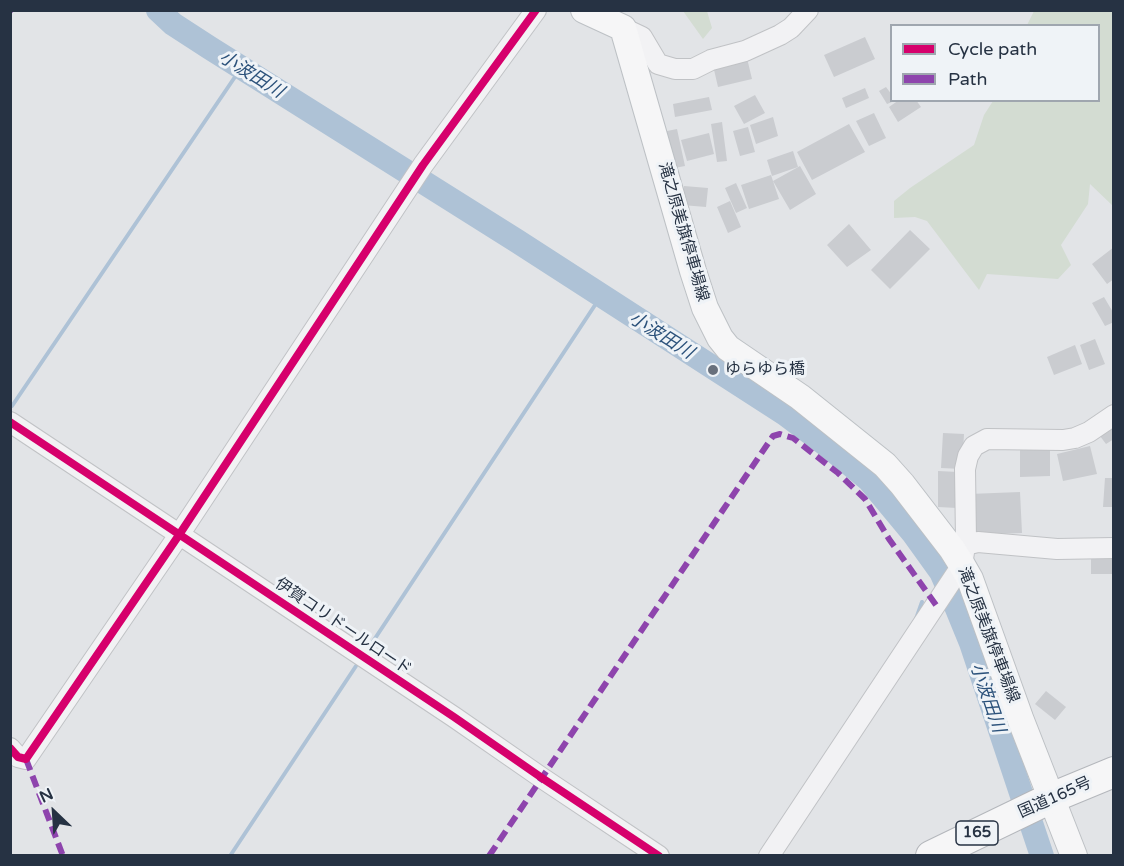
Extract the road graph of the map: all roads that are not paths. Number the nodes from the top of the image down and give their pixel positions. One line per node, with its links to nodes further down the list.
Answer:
1 (536, 10): 7 (street)
2 (584, 10): 4 (main road)
3 (808, 10): 4 (street)
4 (623, 28): 9 (main road, 滝之原美旗停車場線)
5 (1113, 415): 9 (street)
6 (10, 422): 7 (street, 伊賀コリドールロード)
7 (179, 535): 10 (street); 13 (street, 伊賀コリドールロード)
8 (1113, 548): 9 (street)
9 (960, 563): 12 (main road, 滝之原美旗停車場線); 14 (street)
10 (13, 755)
11 (1113, 772): 12 (highway, 国道165号 / 165)
12 (1039, 804): 15 (highway, 国道165号 / 165); 16 (main road, 滝之原美旗停車場線)
13 (659, 855)
14 (769, 855)
15 (932, 855)
16 (1074, 855)

